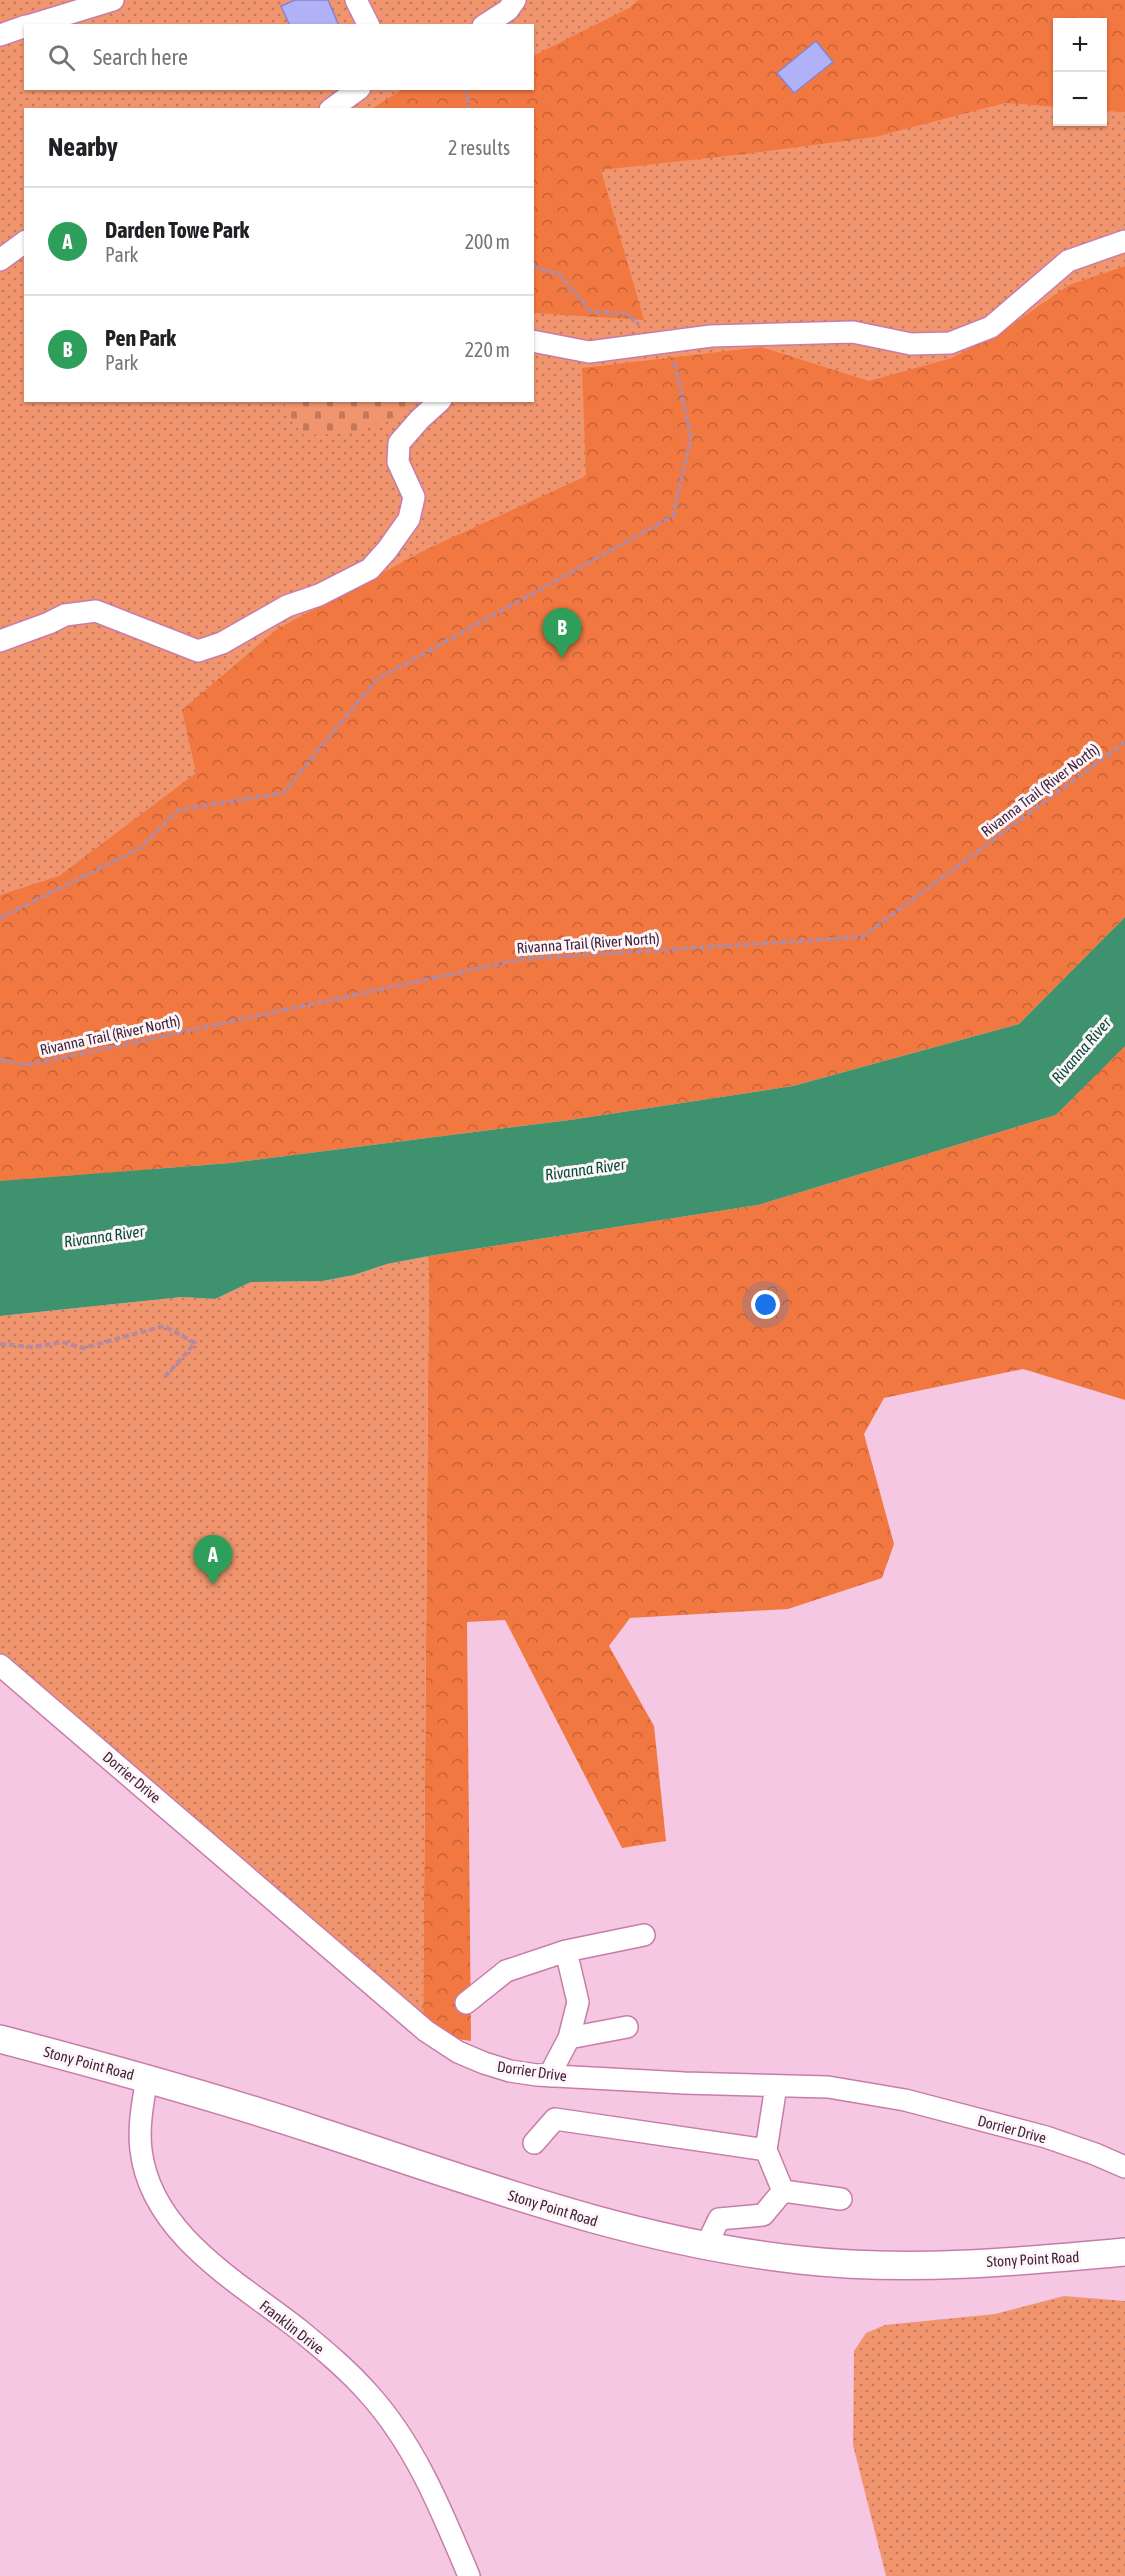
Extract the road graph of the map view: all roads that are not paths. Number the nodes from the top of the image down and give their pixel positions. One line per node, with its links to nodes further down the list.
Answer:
1 (113, 0): 4 (street)
2 (356, 0): 5 (street)
3 (515, 0): 6 (street)
4 (34, 24)
5 (368, 24)
6 (486, 24)
7 (24, 27): 8 (street)
8 (0, 35)
9 (357, 90): 10 (street)
10 (333, 108)
11 (1125, 241): 14 (street)
12 (24, 242): 13 (street)
13 (0, 260)
14 (534, 341)
15 (439, 402): 16 (street)
16 (0, 641)
17 (0, 1665): 24 (street, Dorrier Drive)
18 (644, 1935): 19 (street)
19 (566, 1951): 20 (street); 22 (street)
20 (466, 2003)
21 (627, 2027): 22 (street)
22 (569, 2038): 24 (street)
23 (0, 2039): 25 (main road, Stony Point Road)
24 (549, 2076): 26 (street, Dorrier Drive)
25 (147, 2078): 32 (main road, Stony Point Road); 34 (street, Franklin Drive)
26 (776, 2086): 28 (street); 29 (street, Dorrier Drive)
27 (534, 2143): 28 (street)
28 (766, 2150): 30 (street)
29 (1125, 2167)
30 (783, 2191): 31 (street); 32 (street)
31 (841, 2199)
32 (706, 2246): 33 (main road, Stony Point Road)
33 (1125, 2252)
34 (469, 2576)

